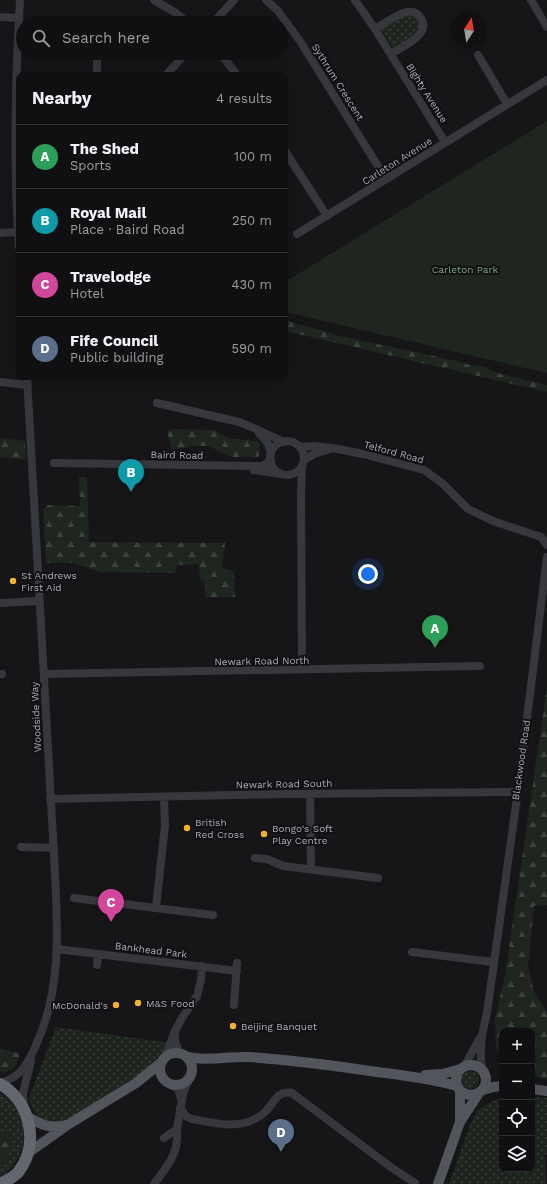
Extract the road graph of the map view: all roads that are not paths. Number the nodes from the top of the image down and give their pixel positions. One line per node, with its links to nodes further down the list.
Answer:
1 (20, 0): 7 (street)
2 (154, 0): 8 (street)
3 (234, 0): 9 (street)
4 (266, 0): 10 (street, Sythrum Crescent)
5 (355, 0): 15 (street, Bighty Avenue)
6 (534, 1): 14 (street)
7 (19, 16)
8 (180, 16)
9 (219, 16)
10 (282, 16)
11 (0, 17): 12 (street)
12 (16, 18)
13 (288, 25): 31 (street, Sythrum Crescent)
14 (547, 26)
15 (376, 29): 16 (street, Bighty Avenue); 16 (street)
16 (391, 54): 29 (street, Bighty Avenue)
17 (478, 55): 28 (street)
18 (18, 60): 22 (street)
19 (97, 60): 23 (street)
20 (180, 60): 24 (street)
21 (225, 60): 25 (street)
22 (17, 72)
23 (97, 72)
24 (169, 72)
25 (235, 72)
26 (547, 80): 28 (street, Carleton Avenue)
27 (16, 101): 32 (street)
28 (507, 104): 29 (street, Carleton Avenue)
29 (445, 142): 31 (street, Carleton Avenue)
30 (288, 156): 33 (street)
31 (386, 179): 33 (street, Carleton Avenue)
32 (16, 184)
33 (327, 216): 36 (street, Carleton Avenue)
34 (16, 232): 35 (street)
35 (0, 233)
36 (297, 234)
37 (27, 381): 38 (street); 52 (street, Woodside Way)
38 (0, 382)
39 (157, 403): 40 (street)
40 (254, 428): 41 (street); 44 (street)
41 (284, 442): 42 (street); 44 (street)
42 (300, 447): 43 (street, Telford Road); 46 (street)
43 (333, 448): 46 (street, Telford Road); 50 (street, Telford Road)
44 (271, 456): 47 (street, Baird Road); 48 (street)
45 (54, 462): 47 (street, Baird Road)
46 (303, 463): 48 (street); 49 (street)
47 (228, 465): 48 (street, Baird Road)
48 (285, 474): 49 (street)
49 (301, 496): 55 (street)
50 (547, 545)
51 (547, 558): 57 (street, Blackwood Road)
52 (40, 601): 53 (street); 56 (street, Woodside Way)
53 (0, 603)
54 (480, 666): 55 (street, Newark Road North)
55 (302, 670): 56 (street, Newark Road North)
56 (44, 674): 60 (street, Woodside Way)
57 (517, 792): 58 (street, Newark Road South); 72 (street, Blackwood Road)
58 (310, 794): 59 (street, Newark Road South); 64 (street)
59 (164, 796): 60 (street, Newark Road South); 67 (street)
60 (50, 799): 62 (street, Woodside Way)
61 (22, 847): 62 (street)
62 (54, 848): 69 (street, Woodside Way)
63 (255, 858): 64 (street)
64 (311, 869): 65 (street)
65 (378, 878)
66 (74, 898): 67 (street)
67 (156, 907): 68 (street)
68 (213, 915)
69 (57, 949): 71 (street, Bankhead Park); 78 (street, Woodside Way)
70 (412, 952): 72 (street)
71 (98, 954): 73 (street); 74 (street, Bankhead Park)
72 (493, 962): 77 (street, Blackwood Road)
73 (96, 965)
74 (202, 966): 75 (street, Bankhead Park); 76 (street)
75 (234, 1005)
76 (176, 1028): 79 (street); 81 (street)
77 (482, 1034): 82 (street, Blackwood Road); 83 (street, Blackwood Road)
78 (33, 1053): 89 (street, Woodside Way); 96 (street, Woodside Way)
79 (183, 1055): 80 (main road); 81 (main road); 84 (main road)
80 (214, 1058): 84 (main road); 85 (main road)
81 (164, 1060): 87 (main road); 88 (main road)
82 (462, 1068): 83 (main road); 85 (main road); 91 (main road)
83 (484, 1072): 86 (main road); 94 (main road)
84 (190, 1074): 87 (main road); 95 (street)
85 (413, 1077): 91 (main road)
86 (499, 1080)
87 (168, 1082): 88 (main road); 95 (street)
88 (136, 1083): 98 (main road)
89 (0, 1084): 96 (highway)
90 (499, 1086): 94 (main road)
91 (458, 1088): 94 (main road); 97 (main road)
92 (535, 1089): 93 (main road)
93 (547, 1091)
94 (481, 1092): 97 (main road)
95 (181, 1104): 99 (street); 103 (street)
96 (26, 1113): 98 (main road); 101 (highway)
97 (460, 1122): 106 (main road)
98 (69, 1124): 101 (main road)
99 (177, 1129): 100 (street); 105 (street)
100 (164, 1138)
101 (28, 1153): 102 (highway)
102 (16, 1178): 104 (highway)
103 (415, 1183)
104 (1, 1184)
105 (154, 1184)
106 (438, 1184)

